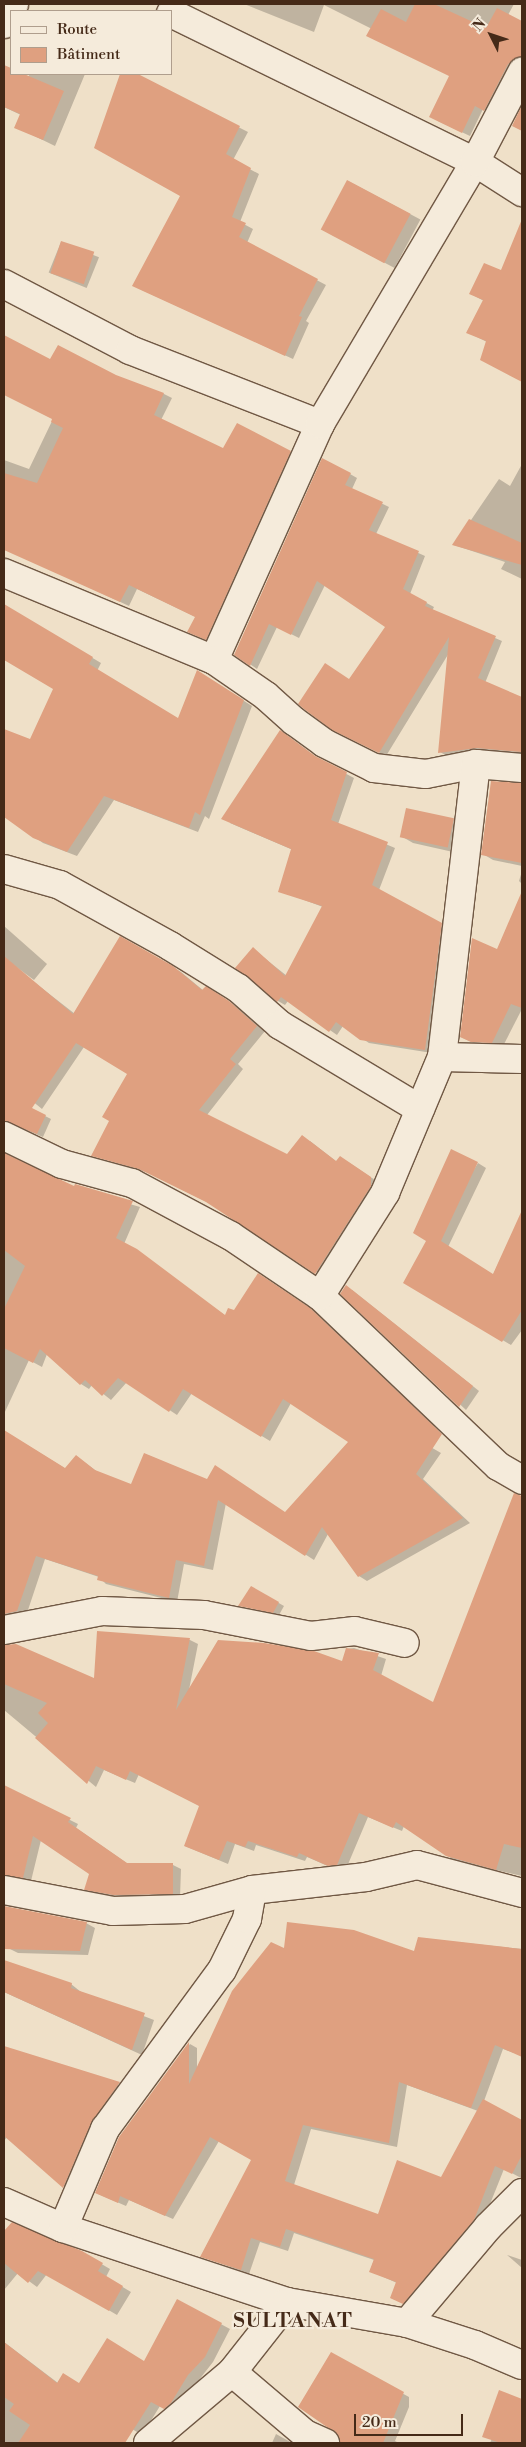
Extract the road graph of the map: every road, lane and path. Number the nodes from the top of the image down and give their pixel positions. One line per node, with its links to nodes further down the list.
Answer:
1 (153, 4): 2 (street)
2 (166, 10)
3 (10, 12): 5 (street)
4 (172, 13): 7 (street)
5 (4, 24)
6 (522, 72): 7 (street)
7 (475, 162): 8 (street); 10 (street)
8 (522, 192)
9 (4, 284): 10 (street)
10 (320, 424): 12 (street)
11 (4, 573): 12 (street)
12 (214, 660): 13 (street)
13 (476, 764): 14 (street); 16 (street)
14 (522, 768)
15 (4, 869): 18 (street)
16 (442, 1056): 17 (street); 18 (street)
17 (522, 1059)
18 (420, 1110): 20 (street)
19 (4, 1136): 20 (street)
20 (320, 1296): 21 (street)
21 (522, 1480)
22 (4, 1630): 23 (street)
23 (405, 1643)
24 (4, 1890): 25 (street)
25 (252, 1890): 26 (street); 29 (street)
26 (522, 1892)
27 (522, 2193): 31 (street)
28 (4, 2202): 29 (street)
29 (63, 2228): 30 (street)
30 (287, 2302): 31 (street); 33 (street)
31 (407, 2323): 32 (street)
32 (522, 2365)
33 (232, 2372): 34 (street); 35 (street)
34 (148, 2443)
35 (324, 2443)

